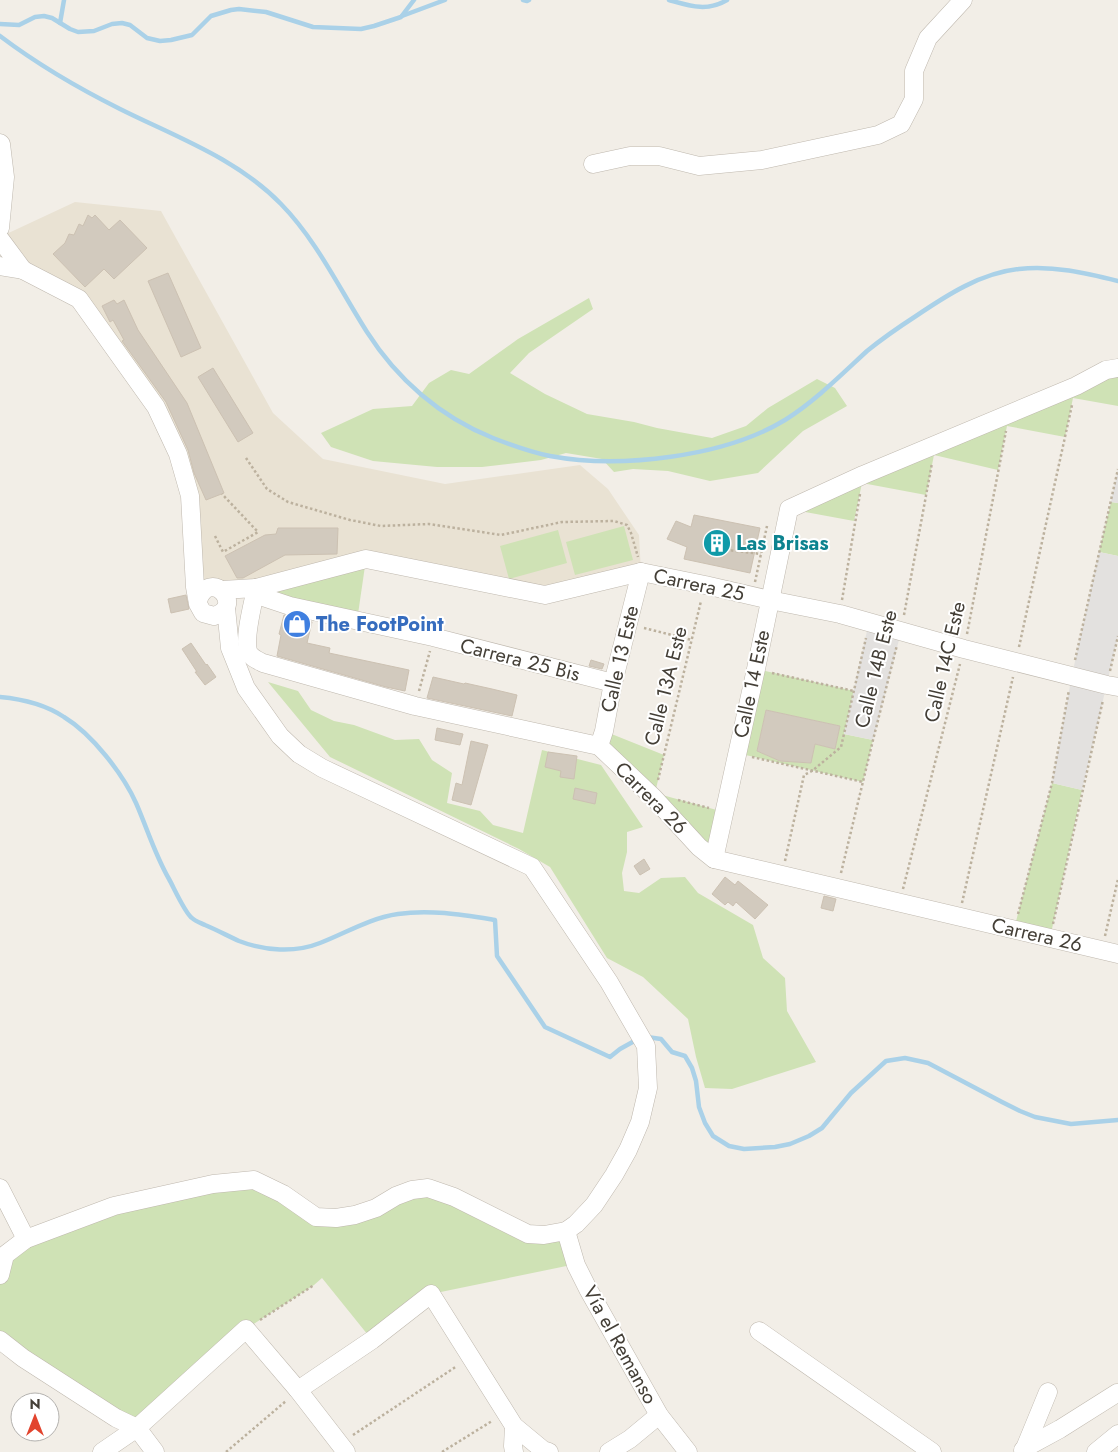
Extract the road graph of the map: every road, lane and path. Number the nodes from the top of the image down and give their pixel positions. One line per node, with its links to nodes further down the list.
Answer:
1 (963, 0): 3 (street)
2 (0, 142): 4 (street)
3 (593, 164)
4 (0, 228)
5 (0, 239): 7 (street)
6 (0, 266): 7 (street)
7 (23, 270): 22 (street)
8 (1118, 368): 28 (street, Calle 14 Este)
9 (1073, 398): 11 (path)
10 (1007, 426): 38 (path, Calle 14C Este)
11 (1065, 437)
12 (246, 458): 23 (path)
13 (932, 463): 33 (path, Calle 14B Este)
14 (1118, 469): 20 (path)
15 (860, 492): 30 (path)
16 (222, 494): 18 (path)
17 (767, 526): 21 (path)
18 (215, 536)
19 (710, 548): 21 (path)
20 (1100, 552)
21 (761, 554): 25 (path)
22 (195, 570): 27 (street); 29 (street)
23 (641, 572): 24 (street, Carrera 25); 26 (street, Carrera 25); 32 (street, Calle 13 Este)
24 (705, 584): 28 (street, Carrera 25); 36 (path, Calle 13A Este)
25 (754, 586)
26 (252, 588): 27 (street, Carrera 25); 35 (street, Carrera 25 Bis); 43 (street, Carrera 26)
27 (224, 598): 29 (street); 29 (street); 37 (street)
28 (770, 600): 30 (street, Carrera 25); 39 (street, Calle 14 Este)
29 (201, 606): 37 (street)
30 (840, 614): 31 (street, Carrera 25)
31 (869, 622): 33 (street, Carrera 25); 42 (path)
32 (628, 624): 36 (path); 40 (street, Calle 13 Este)
33 (901, 632): 38 (street, Carrera 25); 47 (path, Calle 14B Este)
34 (1118, 636): 41 (path)
35 (434, 637): 40 (street, Carrera 25 Bis); 43 (path)
36 (692, 640): 49 (path, Calle 13A Este)
37 (230, 648): 61 (street)
38 (964, 649): 41 (street, Carrera 25); 56 (path, Calle 14C Este)
39 (756, 669): 42 (path); 45 (street, Calle 14 Este)
40 (613, 683): 44 (street, Calle 13 Este)
41 (1112, 686): 58 (path)
42 (854, 691): 46 (path)
43 (415, 706): 44 (street, Carrera 26)
44 (599, 746): 52 (street, Carrera 26)
45 (737, 754): 46 (path); 51 (street, Calle 14 Este)
46 (812, 771): 47 (path); 53 (path)
47 (863, 782): 55 (path, Calle 14B Este)
48 (1052, 783): 57 (path)
49 (657, 784)
50 (672, 798): 51 (path)
51 (724, 812): 52 (street, Calle 14 Este)
52 (714, 859): 53 (street, Carrera 26)
53 (781, 875): 55 (street, Carrera 26)
54 (1118, 880): 59 (path)
55 (838, 888): 56 (street, Carrera 26)
56 (900, 902): 57 (street, Carrera 26)
57 (1014, 929): 58 (street, Carrera 26)
58 (1050, 938): 59 (street, Carrera 26)
59 (1110, 952)
60 (0, 1188): 62 (street)
61 (566, 1231): 62 (street); 72 (street, Vía el Remanso)
62 (26, 1238): 63 (street)
63 (0, 1275)
64 (314, 1285): 65 (path)
65 (246, 1329): 69 (street); 74 (street)
66 (759, 1331): 86 (street)
67 (0, 1340): 74 (street)
68 (471, 1357): 69 (street); 73 (street); 76 (path)
69 (298, 1390): 76 (street); 80 (path)
70 (1048, 1392): 77 (street)
71 (1117, 1393): 77 (street)
72 (659, 1415): 84 (street); 85 (street, Vía el Remanso)
73 (509, 1419): 81 (path); 82 (street); 83 (street)
74 (137, 1428): 78 (street); 79 (street)
75 (1118, 1434): 87 (street)
76 (343, 1448)
77 (1023, 1450)
78 (102, 1452)
79 (155, 1452)
80 (226, 1452)
81 (442, 1452)
82 (514, 1452)
83 (549, 1452)
84 (609, 1452)
85 (688, 1452)
86 (932, 1452)
87 (1096, 1452)

